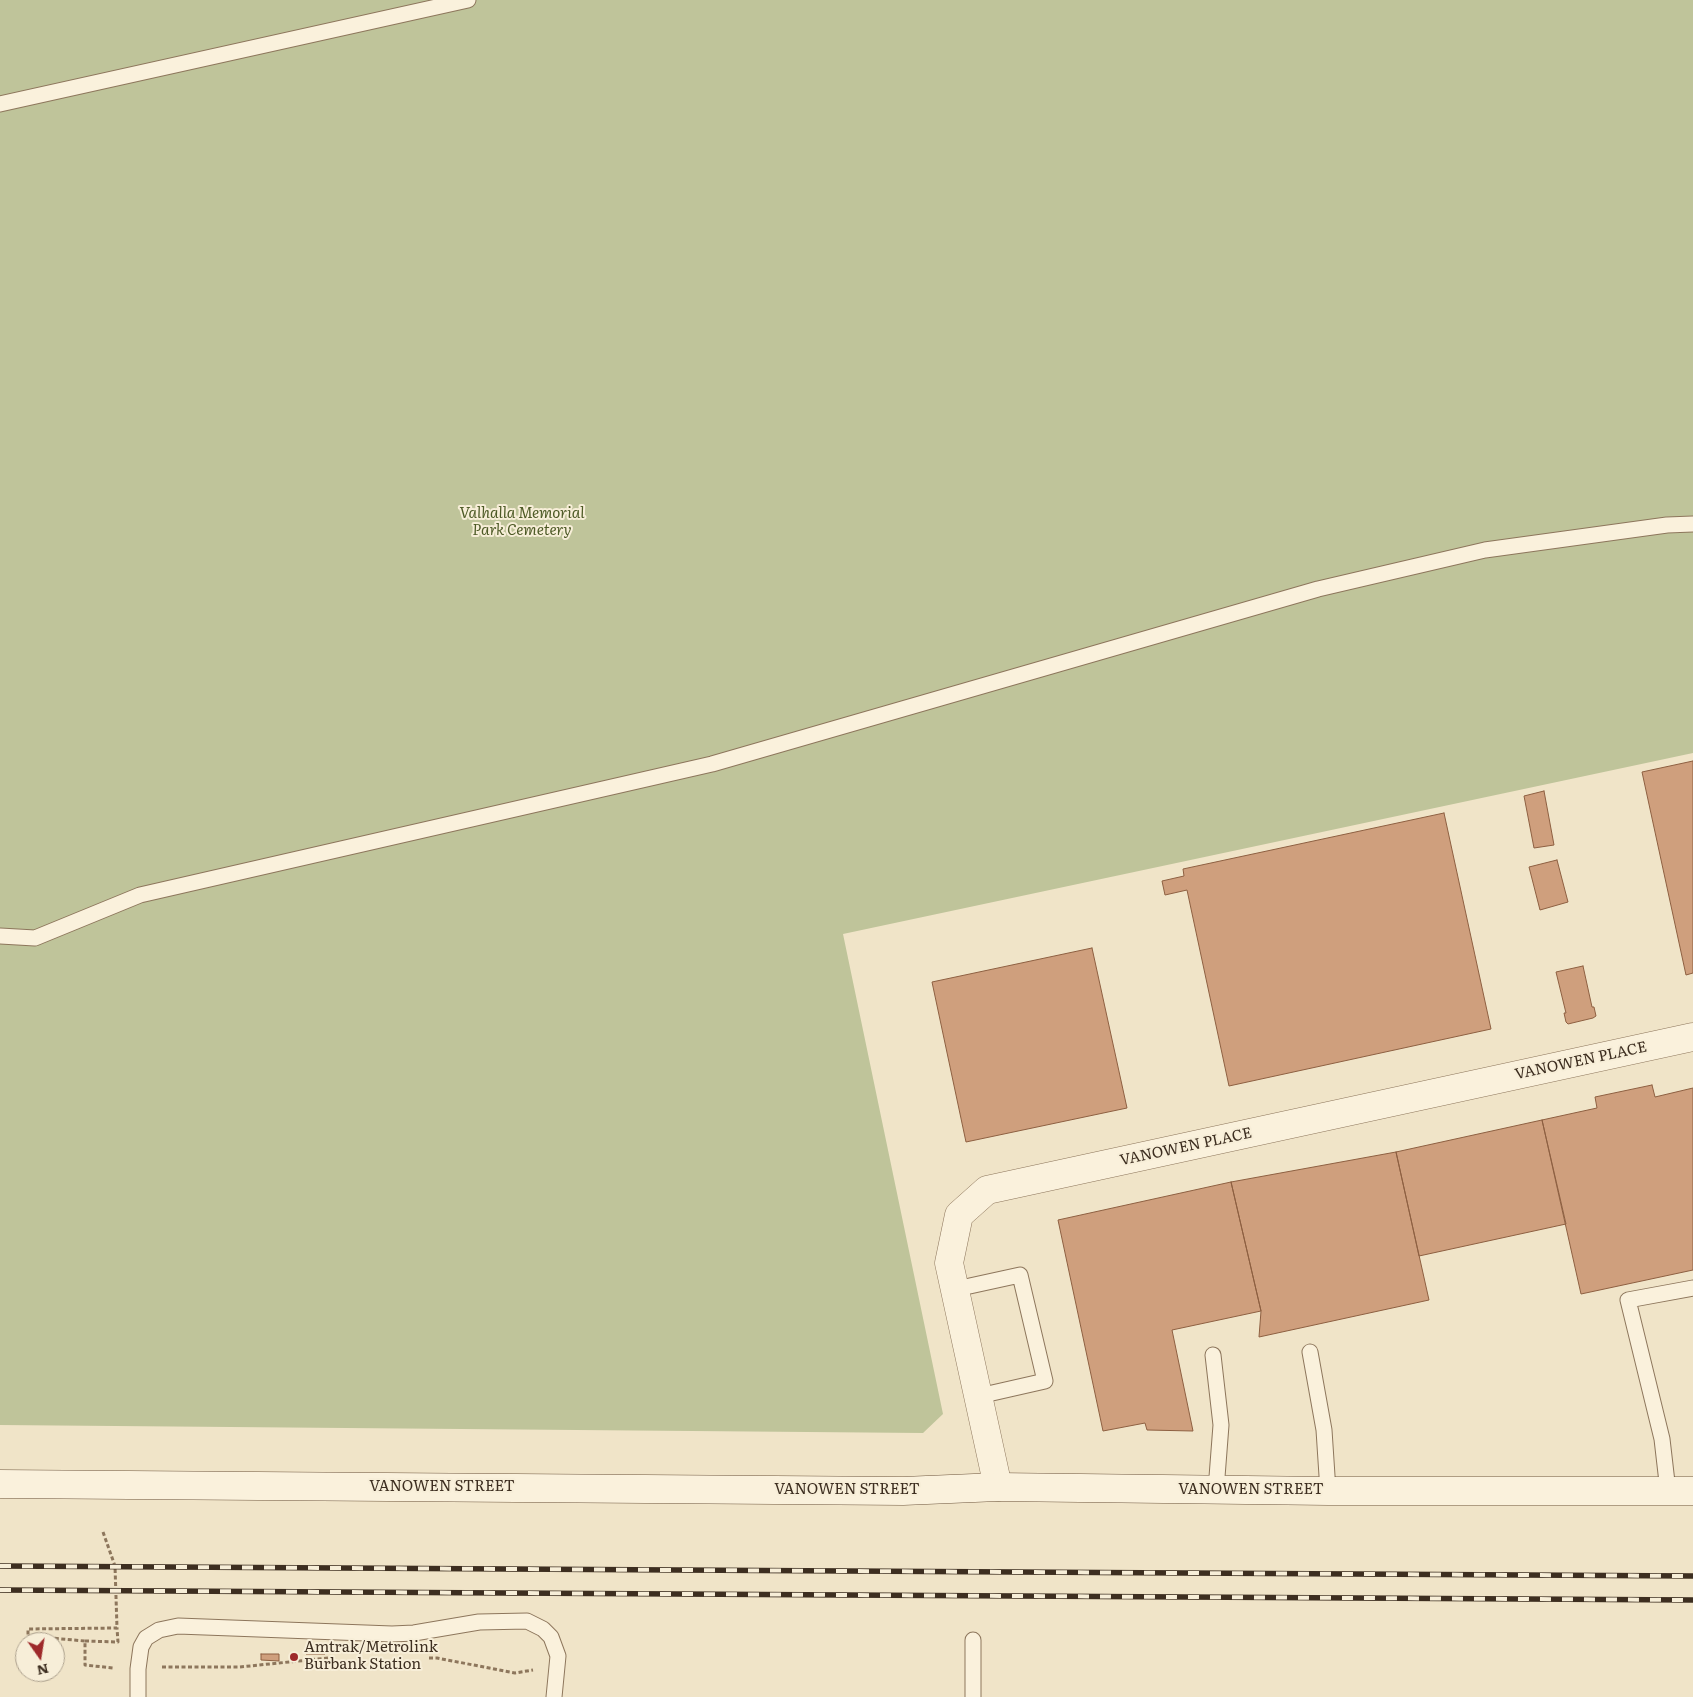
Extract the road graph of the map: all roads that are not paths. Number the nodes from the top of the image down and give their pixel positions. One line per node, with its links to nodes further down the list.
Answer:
1 (468, 0): 2 (lane)
2 (0, 104)
3 (1693, 524): 4 (lane)
4 (0, 936)
5 (1693, 1037): 7 (main road, VANOWEN PLACE)
6 (1693, 1288): 15 (lane)
7 (956, 1289): 10 (main road, VANOWEN PLACE); 10 (lane)
8 (1310, 1352): 14 (lane)
9 (1213, 1355): 13 (lane)
10 (979, 1396): 12 (main road, VANOWEN PLACE)
11 (0, 1484): 12 (main road, VANOWEN STREET)
12 (998, 1487): 13 (main road, VANOWEN STREET)
13 (1216, 1490): 14 (main road, VANOWEN STREET)
14 (1328, 1491): 15 (main road, VANOWEN STREET)
15 (1680, 1491)
16 (973, 1640): 19 (lane)
17 (138, 1697): 18 (lane)
18 (554, 1697)
19 (973, 1697)

